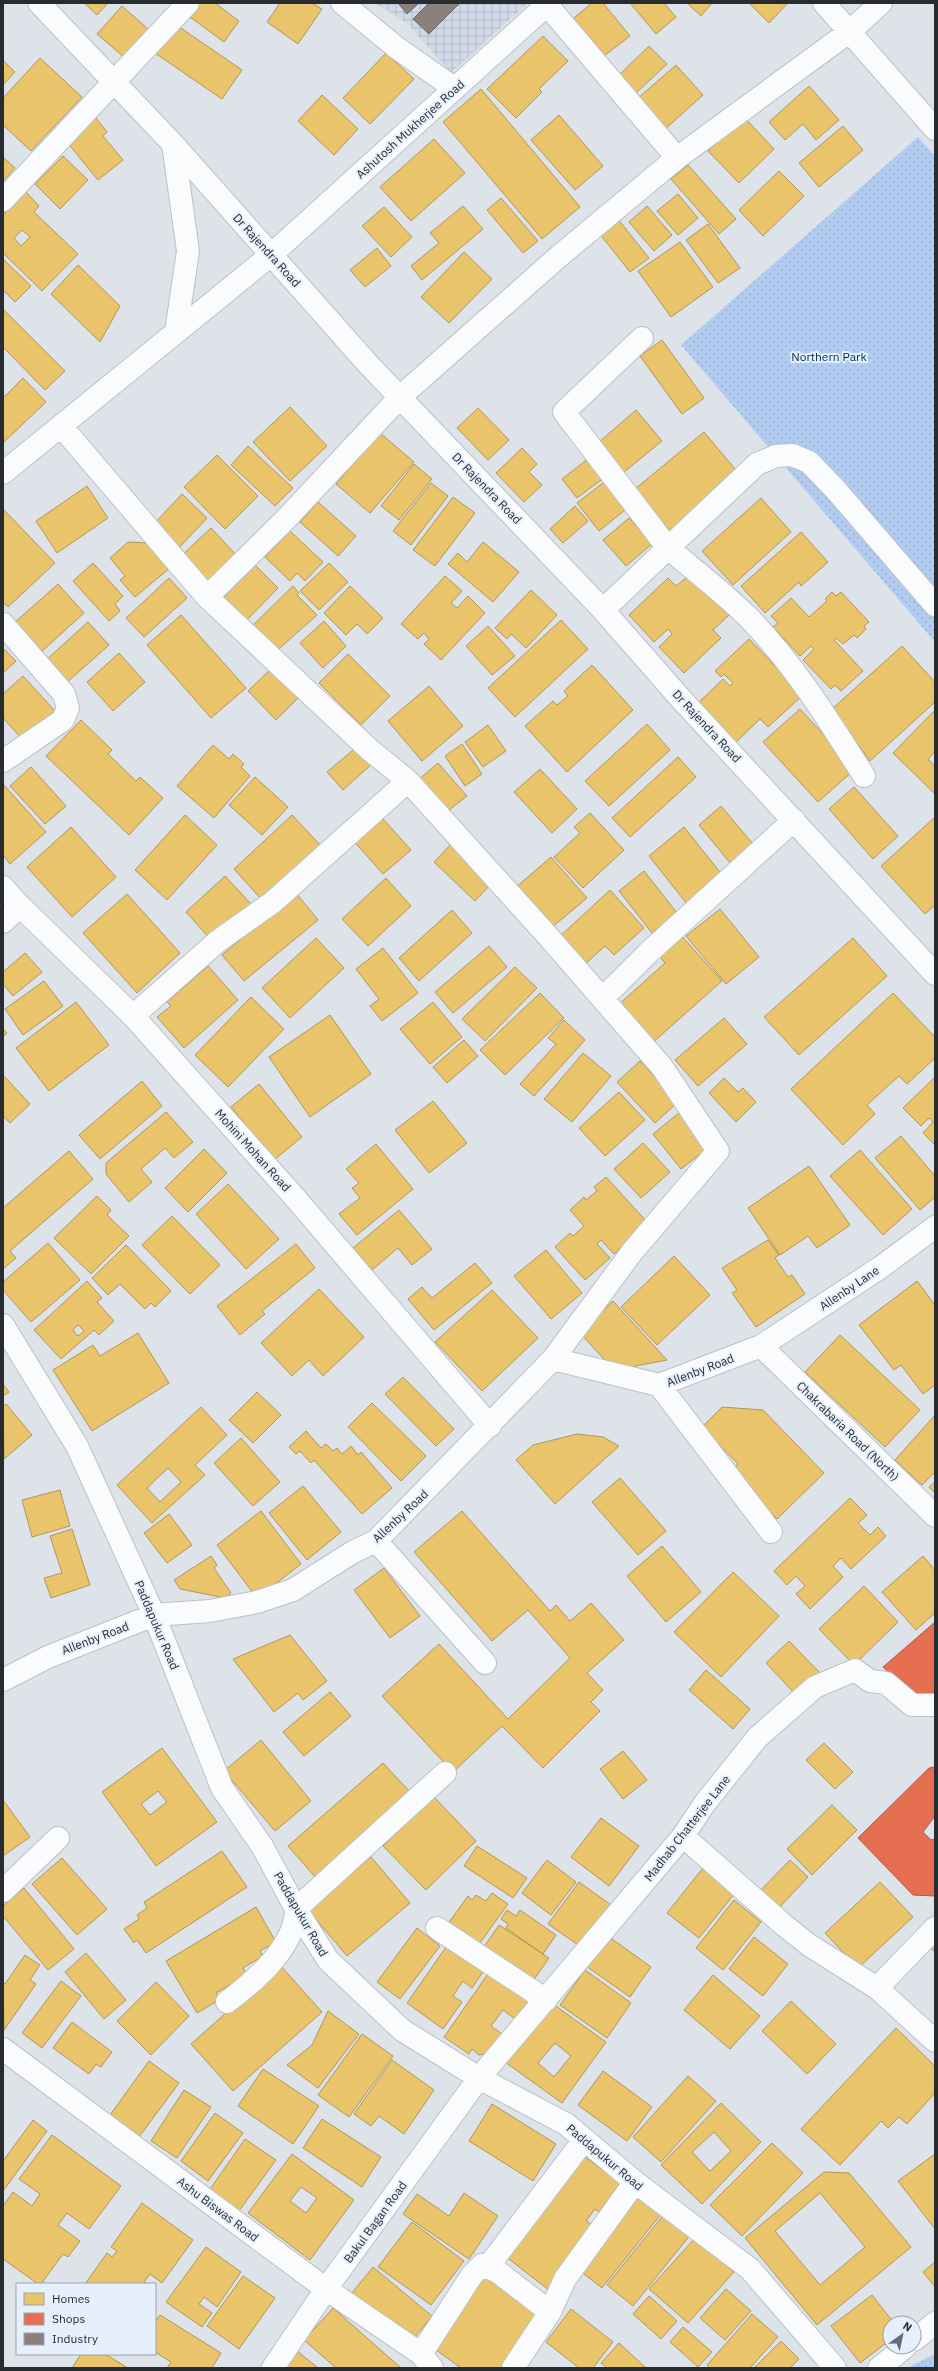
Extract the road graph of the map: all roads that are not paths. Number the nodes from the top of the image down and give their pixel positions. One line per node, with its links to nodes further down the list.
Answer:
1 (39, 3): 8 (street, Dr Rajendra Road)
2 (188, 3): 8 (street)
3 (342, 3): 9 (street)
4 (824, 3): 7 (street)
5 (881, 3): 7 (street)
6 (548, 4): 9 (street, Ashutosh Mukherjee Road); 12 (street)
7 (849, 32): 10 (street); 12 (street)
8 (113, 81): 11 (street, Dr Rajendra Road); 13 (street)
9 (454, 88): 14 (street, Ashutosh Mukherjee Road)
10 (935, 129)
11 (173, 144): 14 (street, Dr Rajendra Road); 15 (street)
12 (677, 158): 17 (street)
13 (3, 200)
14 (272, 255): 15 (street, Ashutosh Mukherjee Road); 17 (street, Dr Rajendra Road)
15 (176, 332): 18 (street, Ashutosh Mukherjee Road)
16 (642, 338): 20 (street)
17 (400, 397): 21 (street); 23 (street, Dr Rajendra Road)
18 (62, 426): 19 (street, Ashutosh Mukherjee Road); 21 (street)
19 (3, 473)
20 (668, 548): 22 (street); 23 (street); 26 (street)
21 (207, 597): 27 (street)
22 (935, 605)
23 (603, 610): 28 (street, Dr Rajendra Road)
24 (3, 624): 25 (street)
25 (3, 761)
26 (864, 776)
27 (408, 781): 33 (street); 34 (street)
28 (794, 820): 32 (street, Dr Rajendra Road); 33 (street)
29 (3, 887): 30 (street, Mohini Mohan Road)
30 (20, 906): 31 (street); 34 (street, Mohini Mohan Road)
31 (3, 922)
32 (934, 971)
33 (603, 998): 38 (street)
34 (133, 1016): 40 (street, Mohini Mohan Road)
35 (935, 1226): 37 (street, Allenby Lane)
36 (3, 1325): 44 (street, Paddapukur Road)
37 (761, 1346): 39 (street, Allenby Road); 41 (street, Chakrabaria Road (North))
38 (553, 1359): 39 (street, Allenby Road); 40 (street, Allenby Road)
39 (659, 1385): 42 (street)
40 (490, 1426): 43 (street, Allenby Road)
41 (935, 1516)
42 (771, 1532)
43 (376, 1541): 44 (street, Allenby Road); 45 (street)
44 (154, 1615): 46 (street, Allenby Road); 52 (street, Paddapukur Road)
45 (485, 1663)
46 (3, 1680)
47 (935, 1706): 49 (street, Madhab Chatterjee Lane)
48 (445, 1772): 52 (street)
49 (683, 1836): 55 (street); 56 (street, Madhab Chatterjee Lane)
50 (58, 1838): 51 (street)
51 (3, 1891)
52 (296, 1909): 57 (street); 60 (street, Paddapukur Road)
53 (437, 1928): 56 (street)
54 (935, 1928): 55 (street)
55 (877, 1988): 58 (street)
56 (546, 2000): 60 (street, Madhab Chatterjee Lane)
57 (227, 2002)
58 (935, 2041)
59 (3, 2049): 64 (street, Ashu Biswas Road)
60 (479, 2078): 61 (street, Paddapukur Road); 64 (street, Bakul Bagan Road)
61 (584, 2140): 62 (street, Paddapukur Road); 63 (street)
62 (634, 2182): 65 (street); 72 (street, Paddapukur Road)
63 (487, 2268): 65 (street); 69 (street)
64 (326, 2289): 69 (street, Ashu Biswas Road); 70 (street, Bakul Bagan Road)
65 (550, 2312): 71 (street)
66 (935, 2323): 67 (street)
67 (922, 2334)
68 (895, 2355): 73 (street)
69 (426, 2361)
70 (273, 2368)
71 (513, 2368)
72 (836, 2368)
73 (879, 2368)

